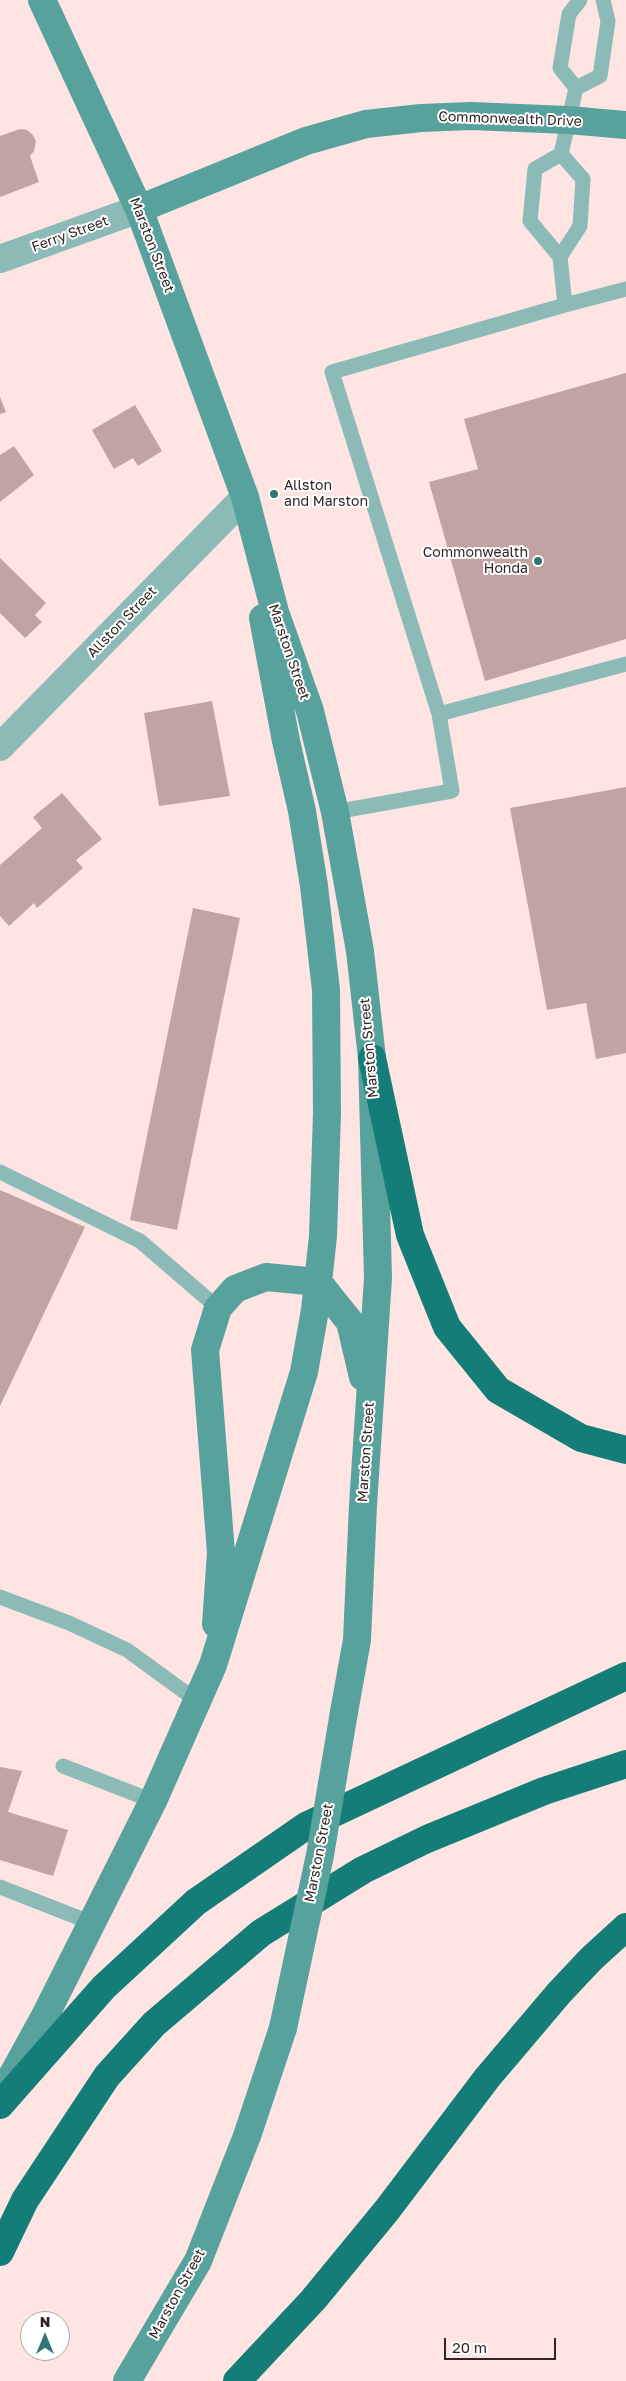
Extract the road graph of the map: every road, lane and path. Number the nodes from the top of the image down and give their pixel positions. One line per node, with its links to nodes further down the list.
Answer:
1 (42, 0): 8 (main road, Marston Street)
2 (580, 0): 4 (lane)
3 (602, 0): 4 (lane)
4 (576, 88): 5 (lane)
5 (568, 120): 6 (main road, Commonwealth Drive); 7 (lane); 8 (main road, Commonwealth Drive)
6 (626, 125)
7 (561, 154): 9 (lane); 9 (lane)
8 (139, 209): 10 (street, Ferry Street); 13 (main road, Marston Street)
9 (560, 258): 12 (lane)
10 (0, 259)
11 (626, 289): 12 (lane)
12 (565, 305): 15 (lane)
13 (244, 497): 16 (street, Allston Street); 17 (main road, Marston Street); 20 (main road, Marston Street)
14 (626, 664): 15 (lane)
15 (439, 714): 17 (lane)
16 (0, 747)
17 (335, 812): 18 (main road, Marston Street)
18 (372, 1058): 22 (main road, Marston Street); 23 (highway)
19 (0, 1172): 21 (lane)
20 (318, 1282): 21 (main road); 22 (main road); 25 (main road, Marston Street)
21 (218, 1308): 25 (main road)
22 (370, 1402): 37 (main road, Marston Street, bridge)
23 (626, 1450)
24 (0, 1597): 27 (lane)
25 (213, 1665): 27 (main road, Marston Street)
26 (626, 1676): 35 (highway)
27 (197, 1701): 30 (main road, Marston Street)
28 (626, 1764): 36 (highway)
29 (63, 1766): 30 (lane)
30 (153, 1801): 32 (main road, Marston Street)
31 (0, 1887): 32 (lane)
32 (92, 1923): 34 (main road, Marston Street)
33 (626, 1927): 38 (highway)
34 (4, 2082)
35 (0, 2105)
36 (0, 2252)
37 (127, 2381)
38 (237, 2381)

